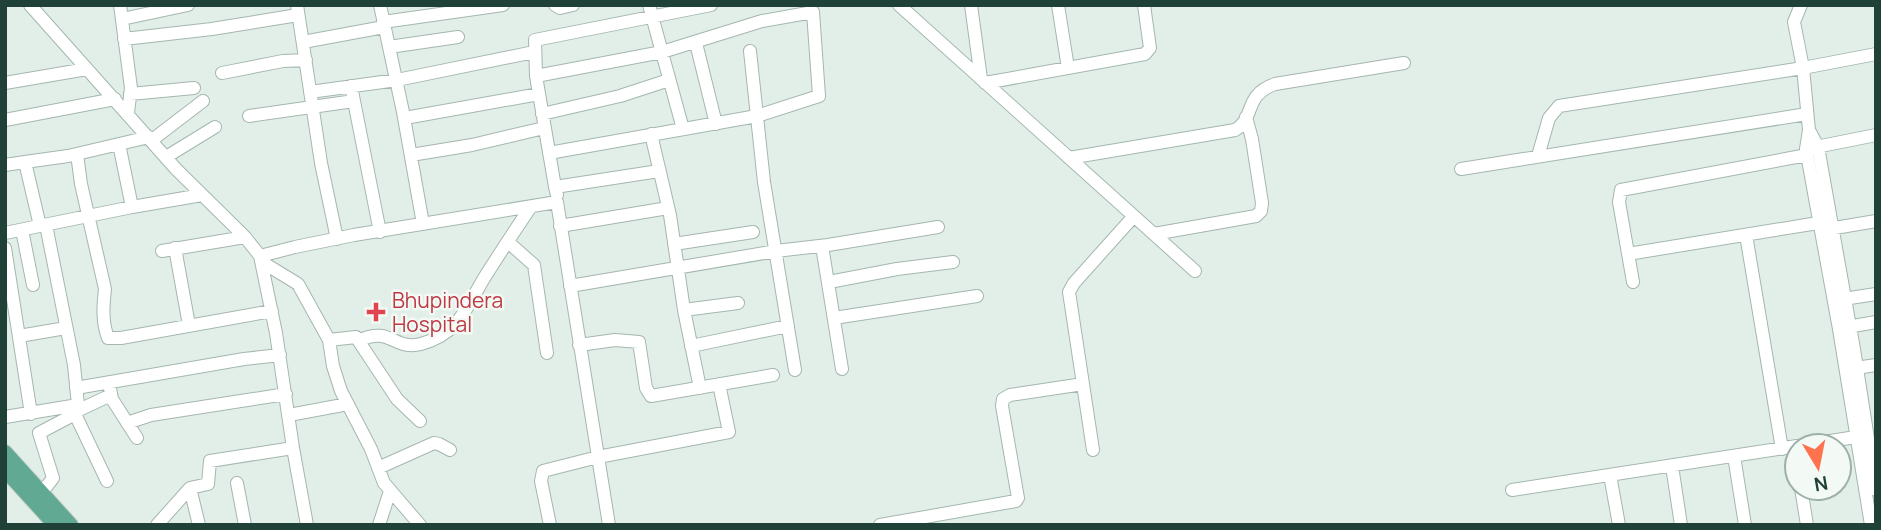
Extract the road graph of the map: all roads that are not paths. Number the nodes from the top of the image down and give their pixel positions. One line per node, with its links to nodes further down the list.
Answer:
1 (30, 5): 33 (street)
2 (120, 5): 18 (street)
3 (188, 5): 18 (street)
4 (380, 5): 19 (street)
5 (503, 5): 14 (street)
6 (555, 5): 7 (street)
7 (572, 5)
8 (711, 5): 17 (street)
9 (899, 5): 38 (street)
10 (971, 5): 38 (street)
11 (1058, 5): 31 (street)
12 (1144, 5): 31 (street)
13 (1801, 5): 32 (street)
14 (462, 8): 16 (street)
15 (298, 10): 21 (street); 22 (street)
16 (424, 11): 19 (street)
17 (651, 11): 26 (street); 27 (street)
18 (122, 19): 21 (street)
19 (383, 25): 22 (street); 24 (street)
20 (458, 37): 24 (street)
21 (124, 39): 43 (street)
22 (303, 42): 29 (street)
23 (696, 43): 27 (street); 53 (street); 57 (street)
24 (389, 47): 36 (street)
25 (750, 51): 53 (street)
26 (534, 52): 35 (street); 36 (street)
27 (662, 52): 35 (street); 37 (street)
28 (1876, 54): 32 (street)
29 (306, 60): 34 (street); 42 (street)
30 (1404, 64): 54 (street)
31 (1068, 68): 38 (street)
32 (1803, 68): 51 (street); 69 (street)
33 (87, 69): 39 (street); 45 (street)
34 (222, 74)
35 (536, 76): 44 (street)
36 (397, 80): 40 (street); 55 (street)
37 (669, 80): 50 (street); 60 (street)
38 (983, 81): 71 (street)
39 (5, 83)
40 (351, 86): 42 (street); 46 (street)
41 (194, 88): 43 (street)
42 (310, 92): 48 (street)
43 (130, 94): 49 (street)
44 (539, 94): 50 (street); 55 (street)
45 (115, 99): 49 (street); 56 (street)
46 (354, 101): 48 (street); 91 (street)
47 (203, 102): 63 (street)
48 (314, 106): 52 (street); 97 (street)
49 (128, 113): 63 (street)
50 (542, 114): 59 (street)
51 (1807, 114): 65 (street); 69 (street)
52 (249, 116)
53 (757, 117): 57 (street); 102 (street)
54 (1246, 117): 71 (street); 94 (street)
55 (405, 118): 68 (street)
56 (5, 120)
57 (716, 124): 60 (street)
58 (215, 127): 70 (street)
59 (544, 128): 66 (street); 68 (street)
60 (682, 129): 61 (street)
61 (651, 134): 66 (street); 75 (street)
62 (1876, 135): 65 (street)
63 (151, 138): 64 (street); 70 (street)
64 (119, 144): 67 (street); 79 (street)
65 (1810, 150): 89 (street); 103 (street)
66 (549, 153): 76 (street)
67 (77, 154): 72 (street); 83 (street)
68 (411, 155): 85 (street)
69 (1538, 156): 74 (street)
70 (166, 157): 77 (street)
71 (1069, 158): 82 (street)
72 (26, 162): 73 (street); 86 (street)
73 (5, 165)
74 (1461, 169)
75 (659, 171): 76 (street); 81 (street)
76 (555, 187): 78 (street)
77 (202, 195): 79 (street); 96 (street)
78 (557, 202): 80 (street); 87 (street)
79 (132, 207): 83 (street)
80 (530, 208): 85 (street); 98 (street)
81 (668, 208): 87 (street); 99 (street)
82 (1134, 216): 94 (street); 137 (street)
83 (88, 217): 86 (street); 120 (street)
84 (1876, 221): 89 (street)
85 (423, 224): 91 (street)
86 (43, 226): 90 (street); 122 (street)
87 (560, 226): 111 (street)
88 (938, 227): 100 (street)
89 (1823, 227): 95 (street); 114 (street)
90 (22, 230): 93 (street); 110 (street)
91 (380, 232): 97 (street)
92 (753, 232): 99 (street)
93 (5, 233)
94 (1154, 234): 107 (street)
95 (1746, 235): 103 (street); 149 (street)
96 (245, 237): 104 (street); 120 (street)
97 (337, 239): 104 (street)
98 (508, 242): 126 (street); 129 (street)
99 (674, 244): 106 (street)
100 (822, 246): 102 (street); 108 (street)
101 (5, 248): 124 (street)
102 (776, 251): 106 (street); 121 (street)
103 (1628, 254): 109 (street)
104 (261, 259): 117 (street); 125 (street)
105 (953, 262): 108 (street)
106 (678, 267): 111 (street); 116 (street)
107 (1195, 271)
108 (829, 282): 118 (street)
109 (1633, 282)
110 (33, 285)
111 (570, 286): 127 (street)
112 (1876, 294): 114 (street)
113 (977, 296): 118 (street)
114 (1839, 300): 123 (street)
115 (738, 303): 116 (street)
116 (684, 310): 128 (street)
117 (272, 311): 120 (street); 130 (street)
118 (834, 318): 132 (street)
119 (1876, 322): 123 (street)
120 (189, 325)
121 (788, 326): 128 (street); 134 (street)
122 (66, 328): 124 (street); 138 (street)
123 (1844, 328): 133 (street)
124 (19, 337): 144 (street)
125 (329, 340): 126 (street); 142 (street)
126 (360, 340): 147 (street)
127 (579, 345): 139 (street); 158 (street)
128 (691, 346): 139 (street)
129 (547, 353)
130 (280, 355): 140 (street); 141 (street)
131 (1876, 365): 133 (street)
132 (842, 369)
133 (1851, 369): 151 (street)
134 (795, 370)
135 (773, 375): 136 (street)
136 (719, 384): 139 (street); 158 (street)
137 (1083, 384): 155 (street); 181 (street)
138 (76, 388): 140 (street); 143 (street)
139 (700, 388)
140 (110, 389): 143 (street); 148 (street)
141 (286, 394): 145 (street); 148 (street)
142 (348, 404): 145 (street); 160 (street)
143 (77, 410): 144 (street); 163 (street); 167 (street)
144 (31, 414): 146 (street)
145 (289, 415): 152 (street)
146 (5, 417)
147 (420, 421)
148 (127, 423): 150 (street)
149 (1790, 432)
150 (136, 438)
151 (1867, 441): 166 (street)
152 (293, 449): 165 (street); 176 (street)
153 (1783, 449): 157 (street)
154 (450, 450): 160 (street)
155 (1093, 450)
156 (5, 452): 167 (main road)
157 (1734, 456): 159 (street); 184 (street)
158 (597, 457): 179 (street); 180 (street)
159 (1672, 466): 162 (street); 183 (street)
160 (379, 468): 169 (street)
161 (5, 470): 171 (main road)
162 (1611, 475): 168 (street); 182 (street)
163 (107, 481)
164 (237, 483): 175 (street)
165 (190, 488): 173 (street); 174 (street)
166 (1873, 488): 186 (street)
167 (39, 490): 172 (main road)
168 (1513, 490)
169 (390, 491): 177 (street); 178 (street)
170 (1803, 502): 185 (street)
171 (55, 525)
172 (71, 525)
173 (157, 525)
174 (199, 525)
175 (245, 525)
176 (307, 525)
177 (379, 525)
178 (420, 525)
179 (550, 525)
180 (609, 525)
181 (880, 525)
182 (1619, 525)
183 (1681, 525)
184 (1745, 525)
185 (1807, 525)
186 (1871, 525)

